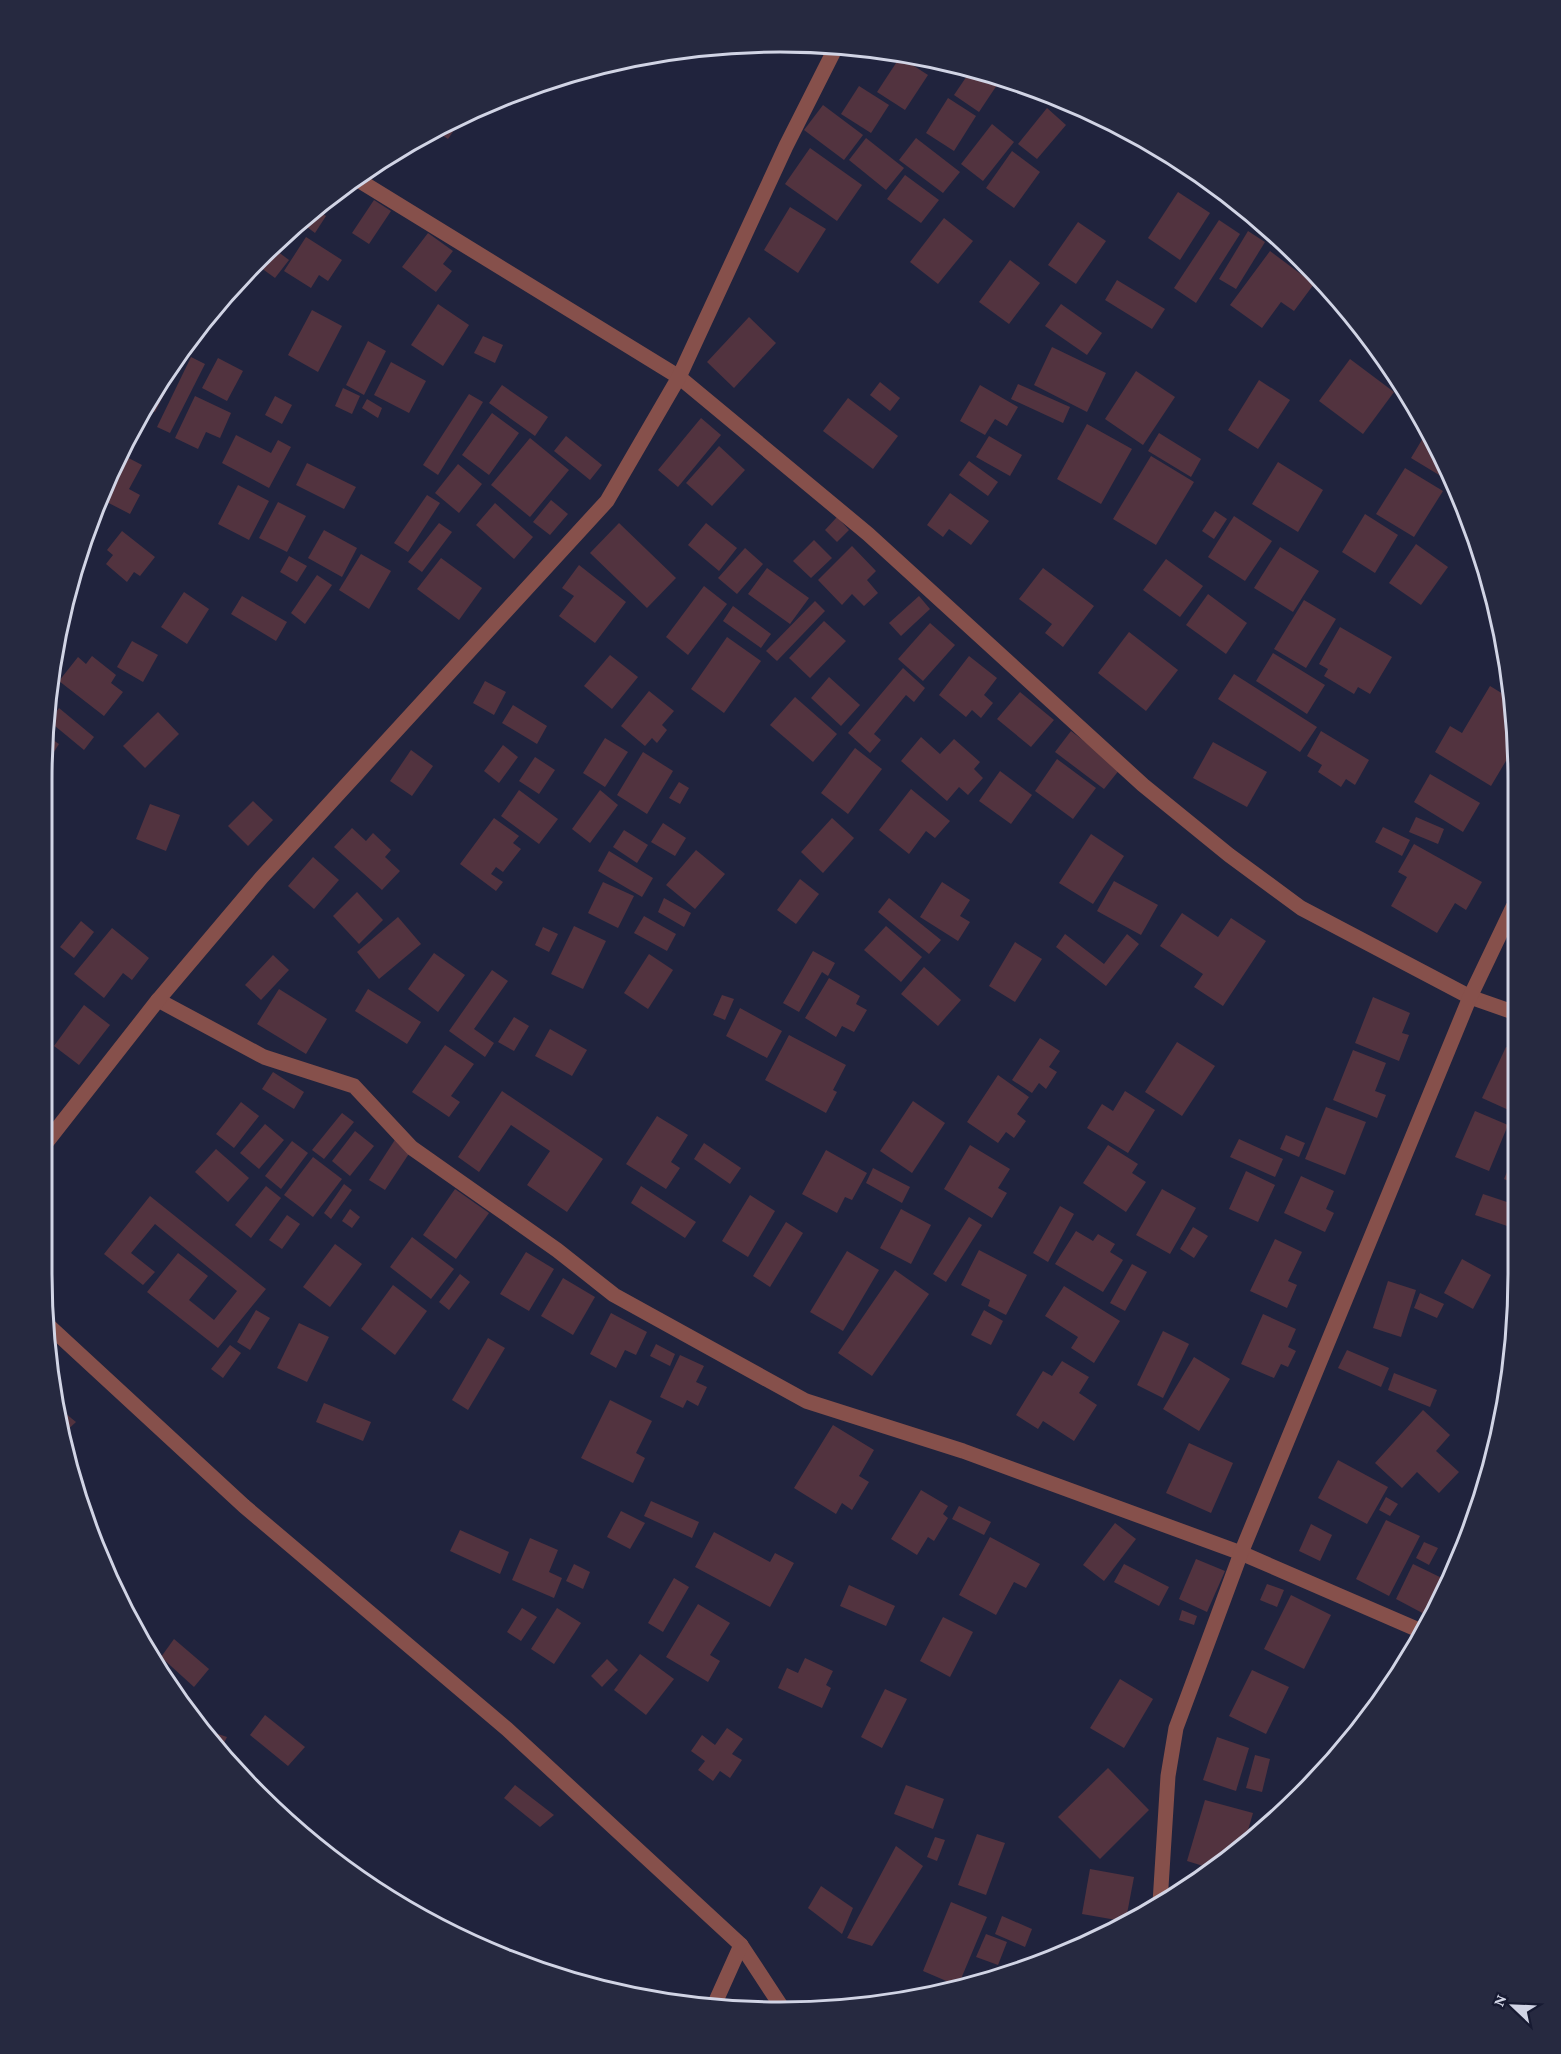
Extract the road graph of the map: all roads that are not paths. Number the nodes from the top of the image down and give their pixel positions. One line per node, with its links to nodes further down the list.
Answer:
1 (832, 54): 3 (street)
2 (364, 184): 3 (street)
3 (679, 377): 5 (street); 6 (street)
4 (1508, 917): 5 (street)
5 (1470, 997): 7 (street); 10 (street)
6 (158, 1000): 8 (street); 10 (street)
7 (1508, 1010)
8 (53, 1134)
9 (55, 1332): 13 (street)
10 (1241, 1553): 11 (street); 12 (street)
11 (1416, 1629)
12 (1161, 1894)
13 (741, 1945): 14 (street); 15 (street)
14 (717, 1998)
15 (778, 2002)

